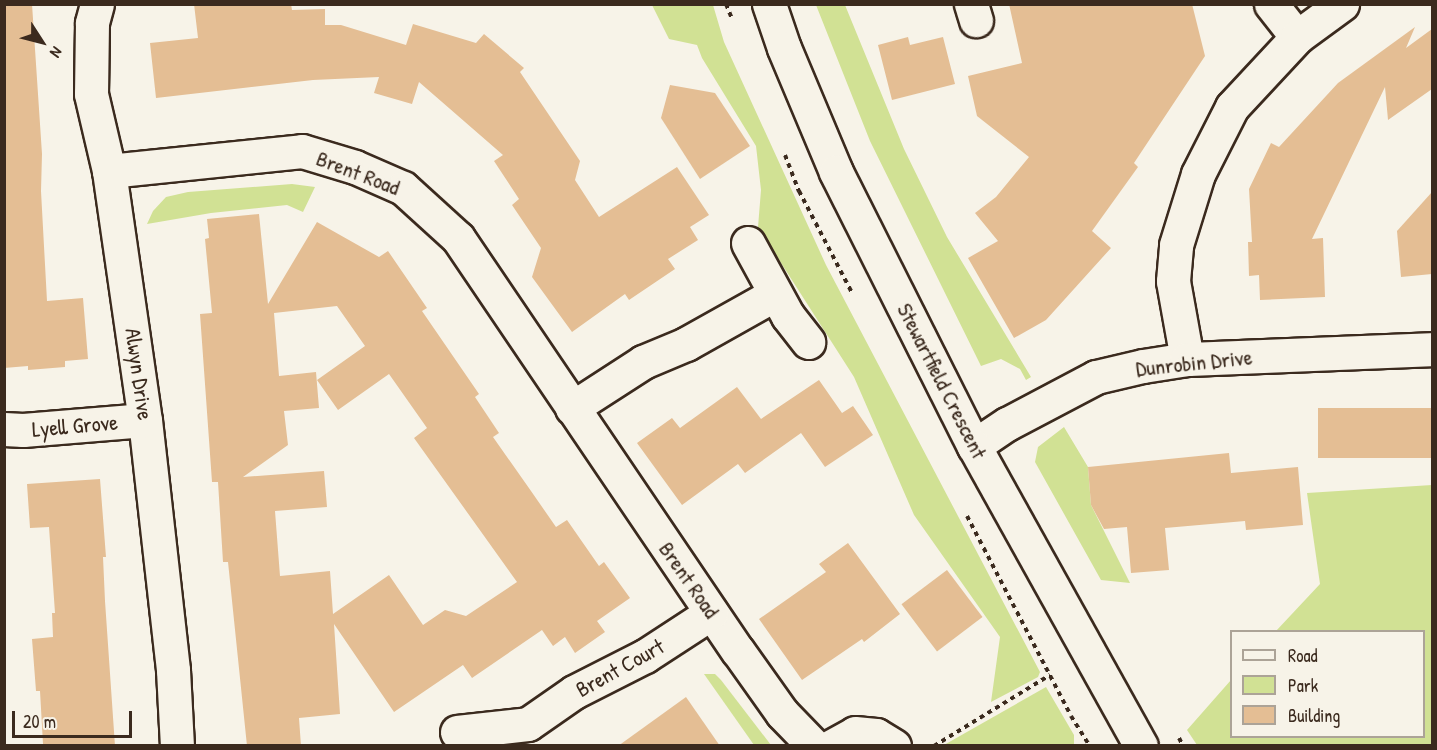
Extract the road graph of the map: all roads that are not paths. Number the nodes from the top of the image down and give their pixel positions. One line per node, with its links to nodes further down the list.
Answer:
1 (97, 4): 6 (street, Alwyn Drive)
2 (769, 4): 15 (street, Stewartfield Crescent)
3 (1271, 4): 5 (street)
4 (1342, 4): 5 (street)
5 (1296, 37): 11 (street)
6 (109, 171): 12 (street, Brent Road); 13 (street, Alwyn Drive)
7 (748, 243): 8 (street)
8 (776, 294): 9 (street); 12 (street)
9 (808, 342)
10 (1432, 349): 11 (street, Dunrobin Drive)
11 (1187, 359): 15 (street, Dunrobin Drive)
12 (572, 408): 16 (street, Brent Road)
13 (145, 420): 14 (street, Lyell Grove); 19 (street, Alwyn Drive)
14 (4, 429)
15 (974, 446): 23 (street, Stewartfield Crescent)
16 (711, 613): 18 (street, Brent Court); 20 (street, Brent Road)
17 (457, 732): 18 (street, Brent Court)
18 (535, 735)
19 (177, 746)
20 (814, 746)
21 (832, 746): 22 (street)
22 (894, 746)
23 (1141, 746)

